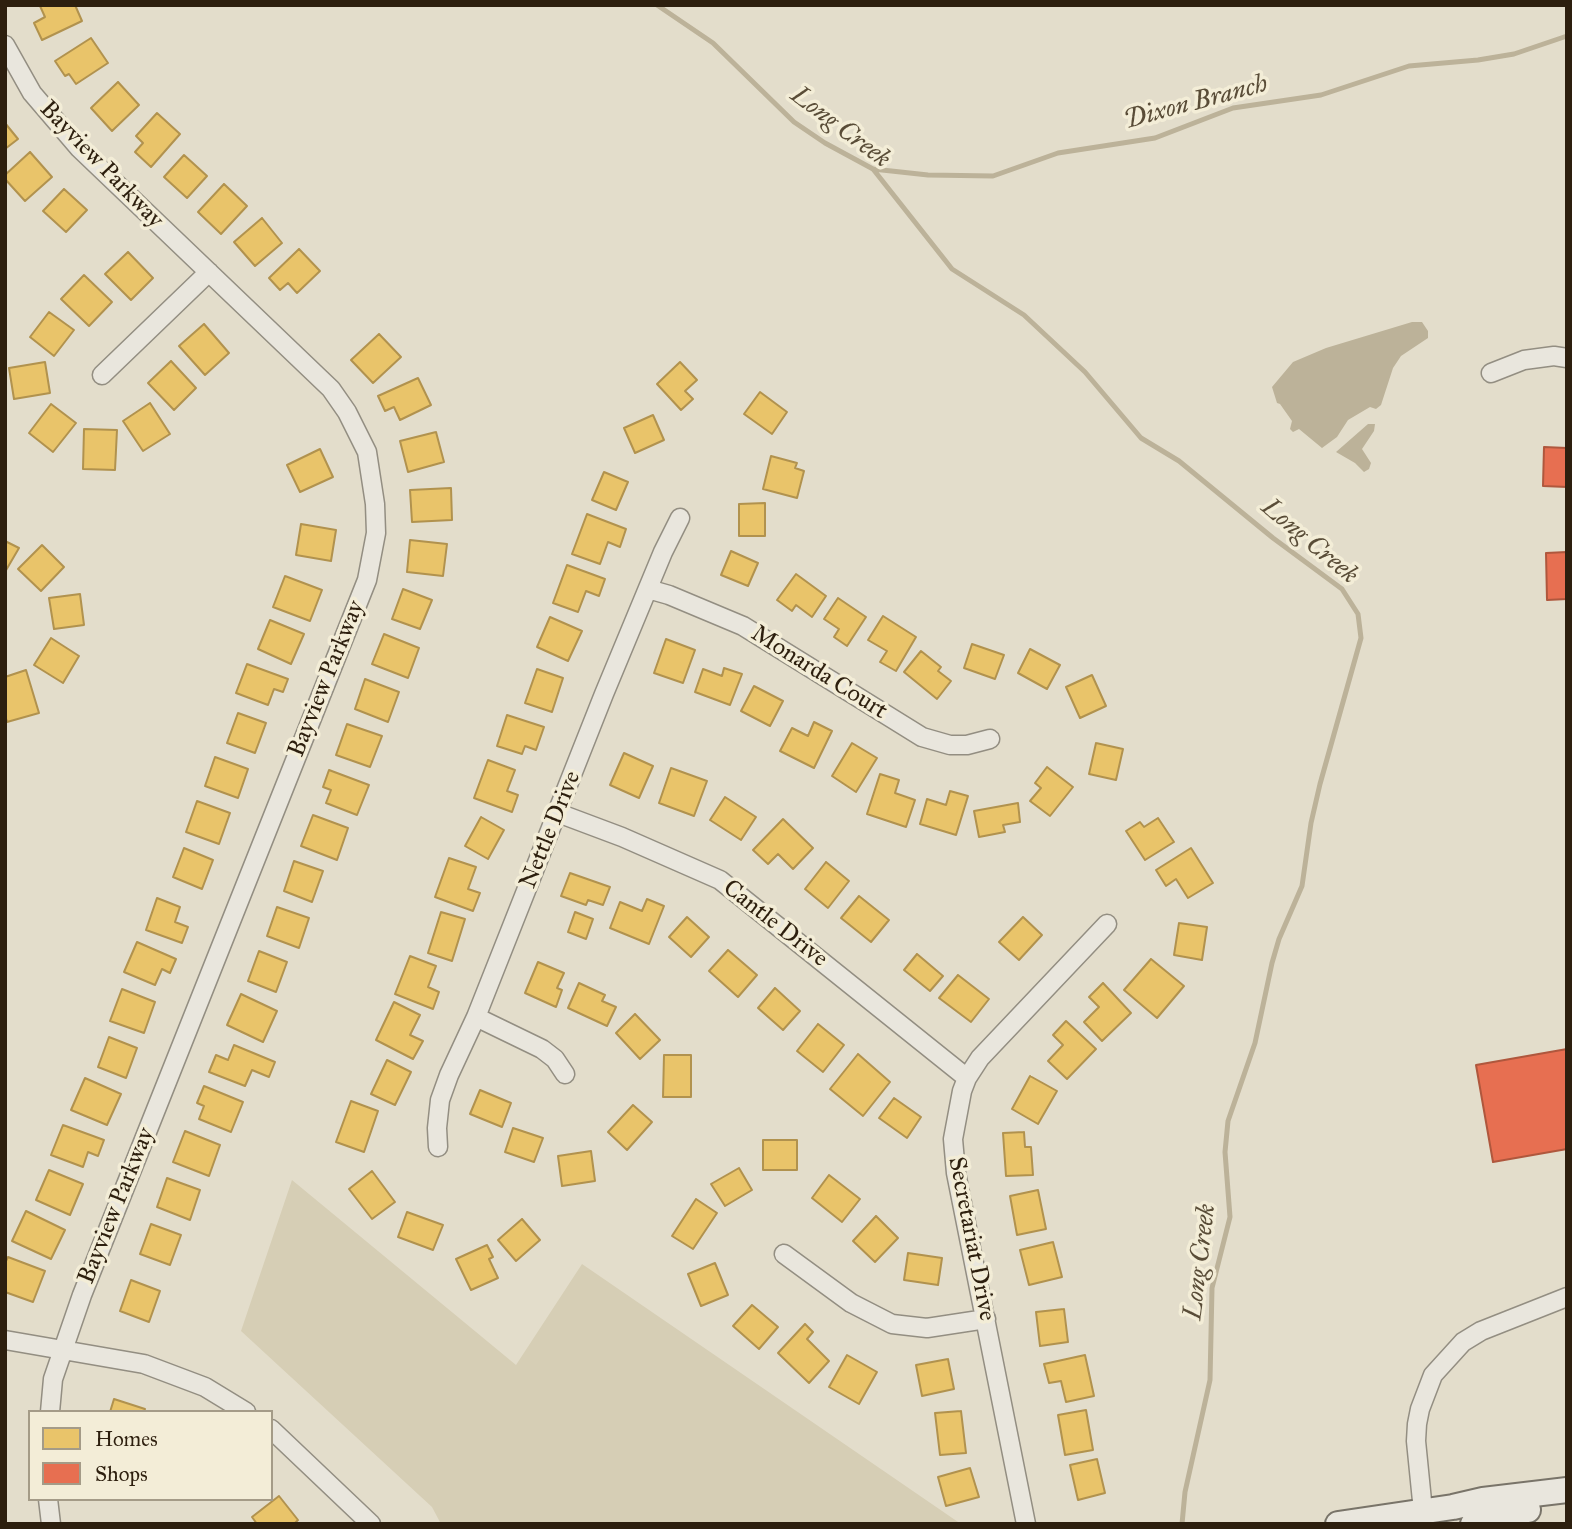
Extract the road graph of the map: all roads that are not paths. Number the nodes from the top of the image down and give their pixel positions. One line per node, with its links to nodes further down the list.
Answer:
1 (5, 45): 2 (street, Bayview Parkway)
2 (209, 272): 5 (street); 19 (street, Bayview Parkway)
3 (1567, 358): 4 (street)
4 (1491, 373)
5 (102, 375)
6 (680, 517): 7 (street, Nettle Drive)
7 (648, 590): 8 (street, Monarda Court); 9 (street, Nettle Drive)
8 (990, 739)
9 (558, 813): 11 (street, Nettle Drive); 13 (street, Cantle Drive)
10 (1107, 924): 13 (street, Secretariat Drive)
11 (476, 1017): 12 (street); 14 (street, Nettle Drive)
12 (565, 1074)
13 (967, 1078): 17 (street, Secretariat Drive)
14 (439, 1147)
15 (784, 1254): 17 (street)
16 (1567, 1297): 26 (street)
17 (986, 1319): 29 (street, Secretariat Drive)
18 (5, 1340): 19 (street)
19 (63, 1350): 20 (street, Bayview Parkway); 21 (street)
20 (50, 1410)
21 (243, 1410)
22 (273, 1431): 28 (street)
23 (1567, 1490): 26 (main road)
24 (48, 1501): 27 (street)
25 (1567, 1503): 32 (main road)
26 (1423, 1511): 30 (main road); 31 (main road)
27 (51, 1524)
28 (371, 1524)
29 (1026, 1524)
30 (1338, 1524)
31 (1401, 1524)
32 (1473, 1524)

